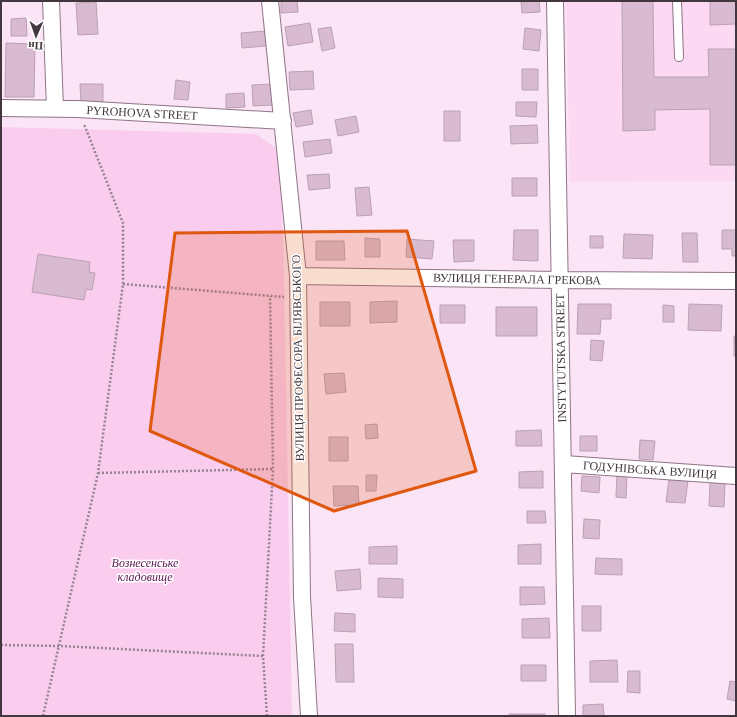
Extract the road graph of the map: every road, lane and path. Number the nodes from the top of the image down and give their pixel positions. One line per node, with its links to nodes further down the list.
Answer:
1 (51, 1): 7 (street)
2 (270, 1): 9 (street, ВУЛИЦЯ ПРОФЕСОРА БІЛЯВСЬКОГО)
3 (555, 1): 11 (street, INSTYTUTSKA STREET)
4 (677, 1): 5 (lane)
5 (679, 57)
6 (1, 108): 7 (street, PYROHOVA STREET)
7 (55, 108): 8 (street, PYROHOVA STREET)
8 (78, 109): 9 (street, PYROHOVA STREET); 13 (path)
9 (283, 121): 10 (street, ВУЛИЦЯ ПРОФЕСОРА БІЛЯВСЬКОГО)
10 (298, 276): 11 (street, ВУЛИЦЯ ГЕНЕРАЛА ГРЕКОВА); 15 (street, ВУЛИЦЯ ПРОФЕСОРА БІЛЯВСЬКОГО)
11 (559, 280): 12 (street, ВУЛИЦЯ ГЕНЕРАЛА ГРЕКОВА); 16 (street, INSTYTUTSKA STREET)
12 (736, 280)
13 (123, 284): 14 (path); 18 (path)
14 (270, 296): 15 (path); 17 (path)
15 (298, 298): 25 (street, ВУЛИЦЯ ПРОФЕСОРА БІЛЯВСЬКОГО)
16 (564, 464): 19 (street, ГОДУНІВСЬКА ВУЛИЦЯ); 26 (street, INSTYTUTSKA STREET)
17 (273, 469): 18 (path); 22 (path)
18 (98, 473): 21 (path)
19 (736, 476)
20 (1, 645): 21 (path)
21 (60, 646): 22 (path); 23 (path)
22 (264, 656): 24 (path)
23 (43, 716)
24 (267, 716)
25 (308, 716)
26 (567, 716)

